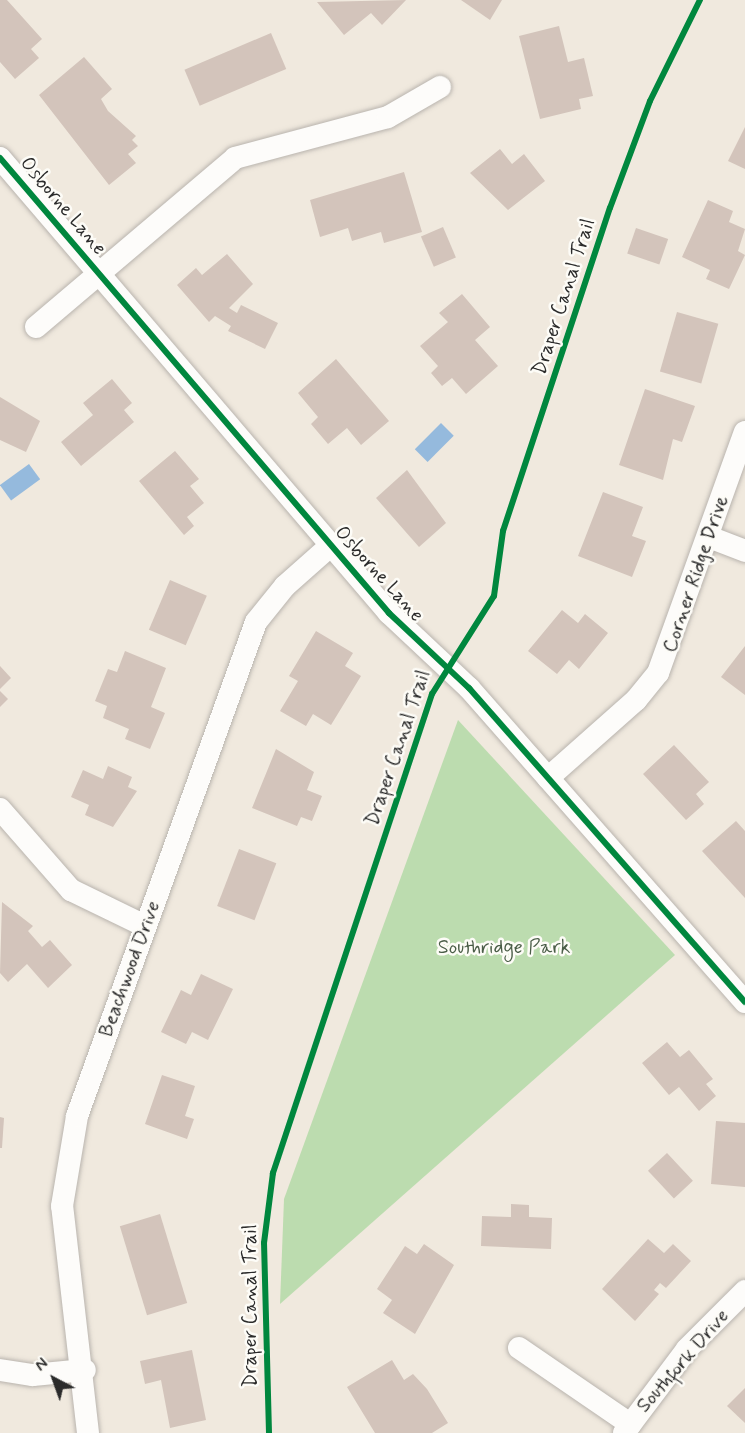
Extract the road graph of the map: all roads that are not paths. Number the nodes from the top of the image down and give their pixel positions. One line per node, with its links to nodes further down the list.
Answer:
1 (440, 87): 3 (street)
2 (0, 158): 3 (street, Osborne Lane)
3 (98, 274): 4 (street); 7 (street, Osborne Lane)
4 (36, 327)
5 (745, 432): 6 (street, Corner Ridge Drive)
6 (709, 537): 8 (street); 9 (street, Corner Ridge Drive)
7 (330, 546): 9 (street, Osborne Lane); 11 (street, Beachwood Drive)
8 (745, 551)
9 (548, 778): 12 (street, Osborne Lane)
10 (0, 809): 11 (street)
11 (145, 926): 16 (street, Beachwood Drive)
12 (745, 1002)
13 (745, 1291): 17 (street, Southfork Drive)
14 (519, 1348): 17 (street)
15 (0, 1370): 16 (street)
16 (85, 1370): 18 (street, Beachwood Drive)
17 (627, 1428)
18 (88, 1433)

